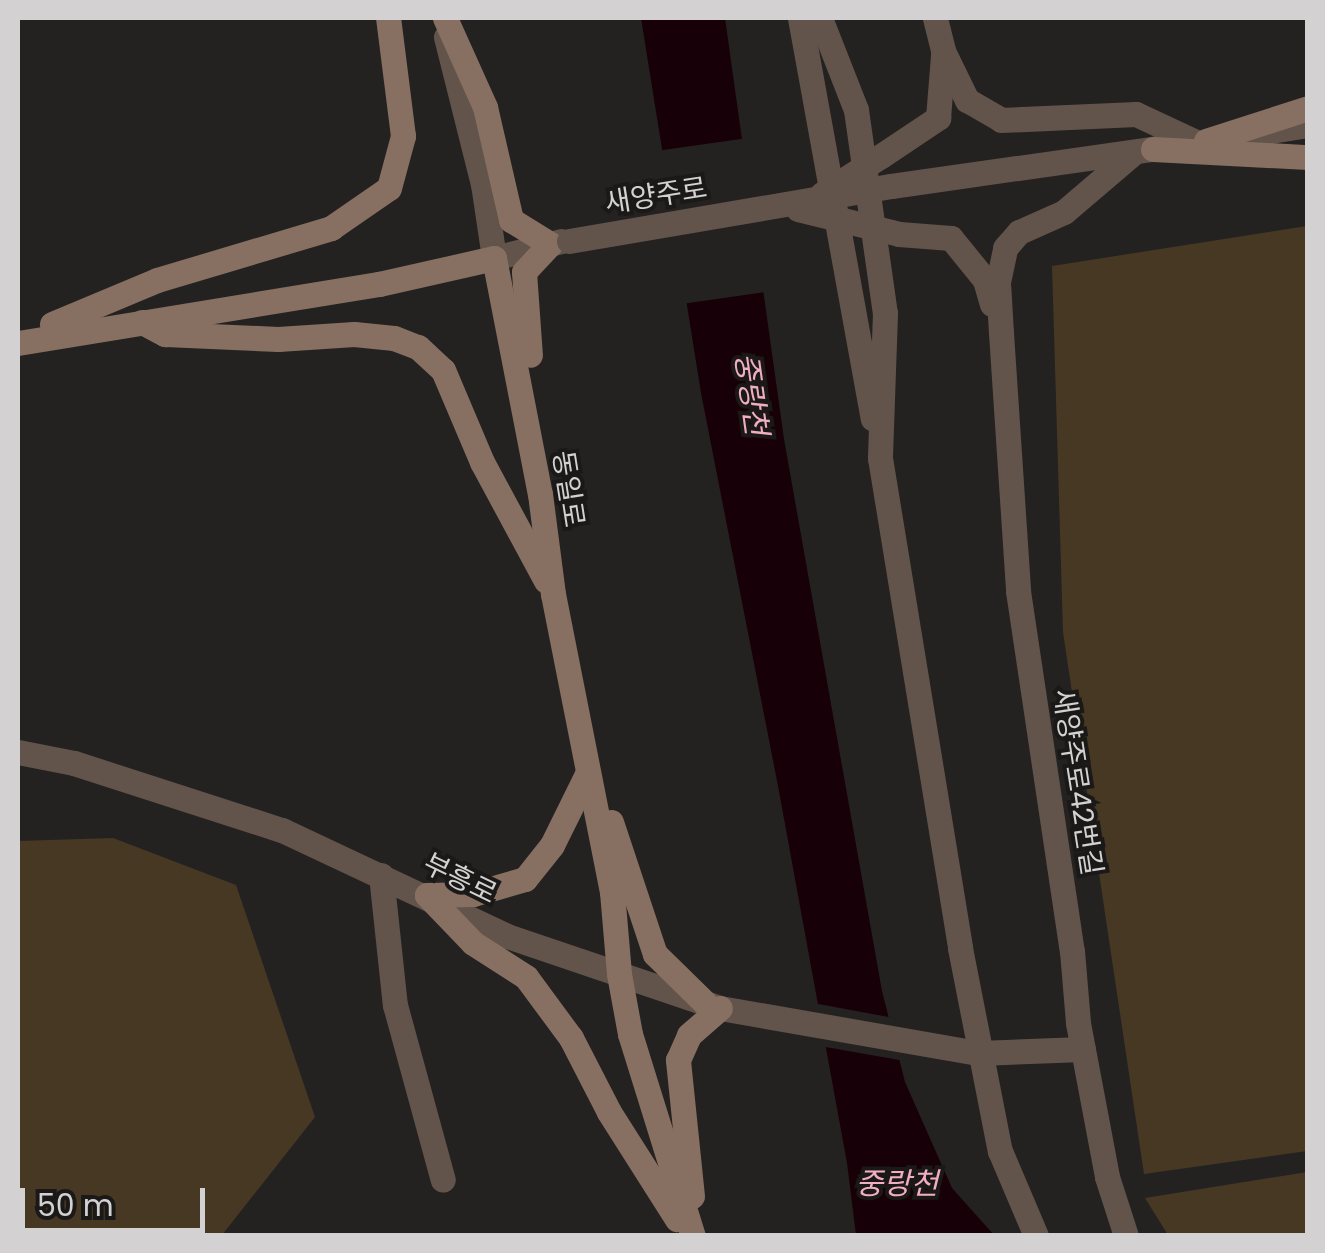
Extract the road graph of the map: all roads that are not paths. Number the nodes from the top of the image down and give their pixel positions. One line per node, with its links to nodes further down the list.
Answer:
1 (388, 18): 17 (main road)
2 (443, 18): 13 (main road); 14 (street, 동일로)
3 (800, 18): 18 (street)
4 (820, 18): 18 (street)
5 (935, 18): 6 (street)
6 (943, 51): 9 (street); 12 (street, bridge)
7 (1308, 108): 9 (main road)
8 (1308, 125): 9 (street, 새양주로)
9 (1202, 142): 10 (street, 새양주로)
10 (1144, 151): 11 (main road); 12 (street, 새양주로, bridge); 16 (street)
11 (1308, 156)
12 (799, 204): 13 (street, 새양주로, bridge); 16 (street, bridge)
13 (559, 242): 14 (street, 새양주로); 19 (main road)
14 (494, 258): 15 (main road, 새양주로); 19 (main road, 동일로)
15 (142, 322): 17 (main road, 새양주로); 20 (main road)
16 (1002, 332): 28 (street, 새양주로42번길)
17 (18, 340)
18 (880, 458): 29 (street)
19 (540, 494): 20 (main road, 동일로)
20 (553, 594): 21 (main road, 동일로)
21 (582, 742): 23 (main road, 동일로); 27 (main road)
22 (18, 752): 24 (street, 부흥로)
23 (588, 772): 25 (main road); 26 (main road, 동일로)
24 (381, 875): 25 (street, 부흥로); 30 (street)
25 (427, 895): 26 (street, 부흥로); 31 (main road)
26 (619, 974): 27 (street, 부흥로); 31 (main road)
27 (712, 1006): 29 (street, 부흥로); 31 (main road)
28 (1083, 1049): 29 (street, 부흥로); 33 (street, 새양주로42번길)
29 (979, 1052): 32 (street)
30 (442, 1180)
31 (692, 1236)
32 (1036, 1236)
33 (1126, 1236)

